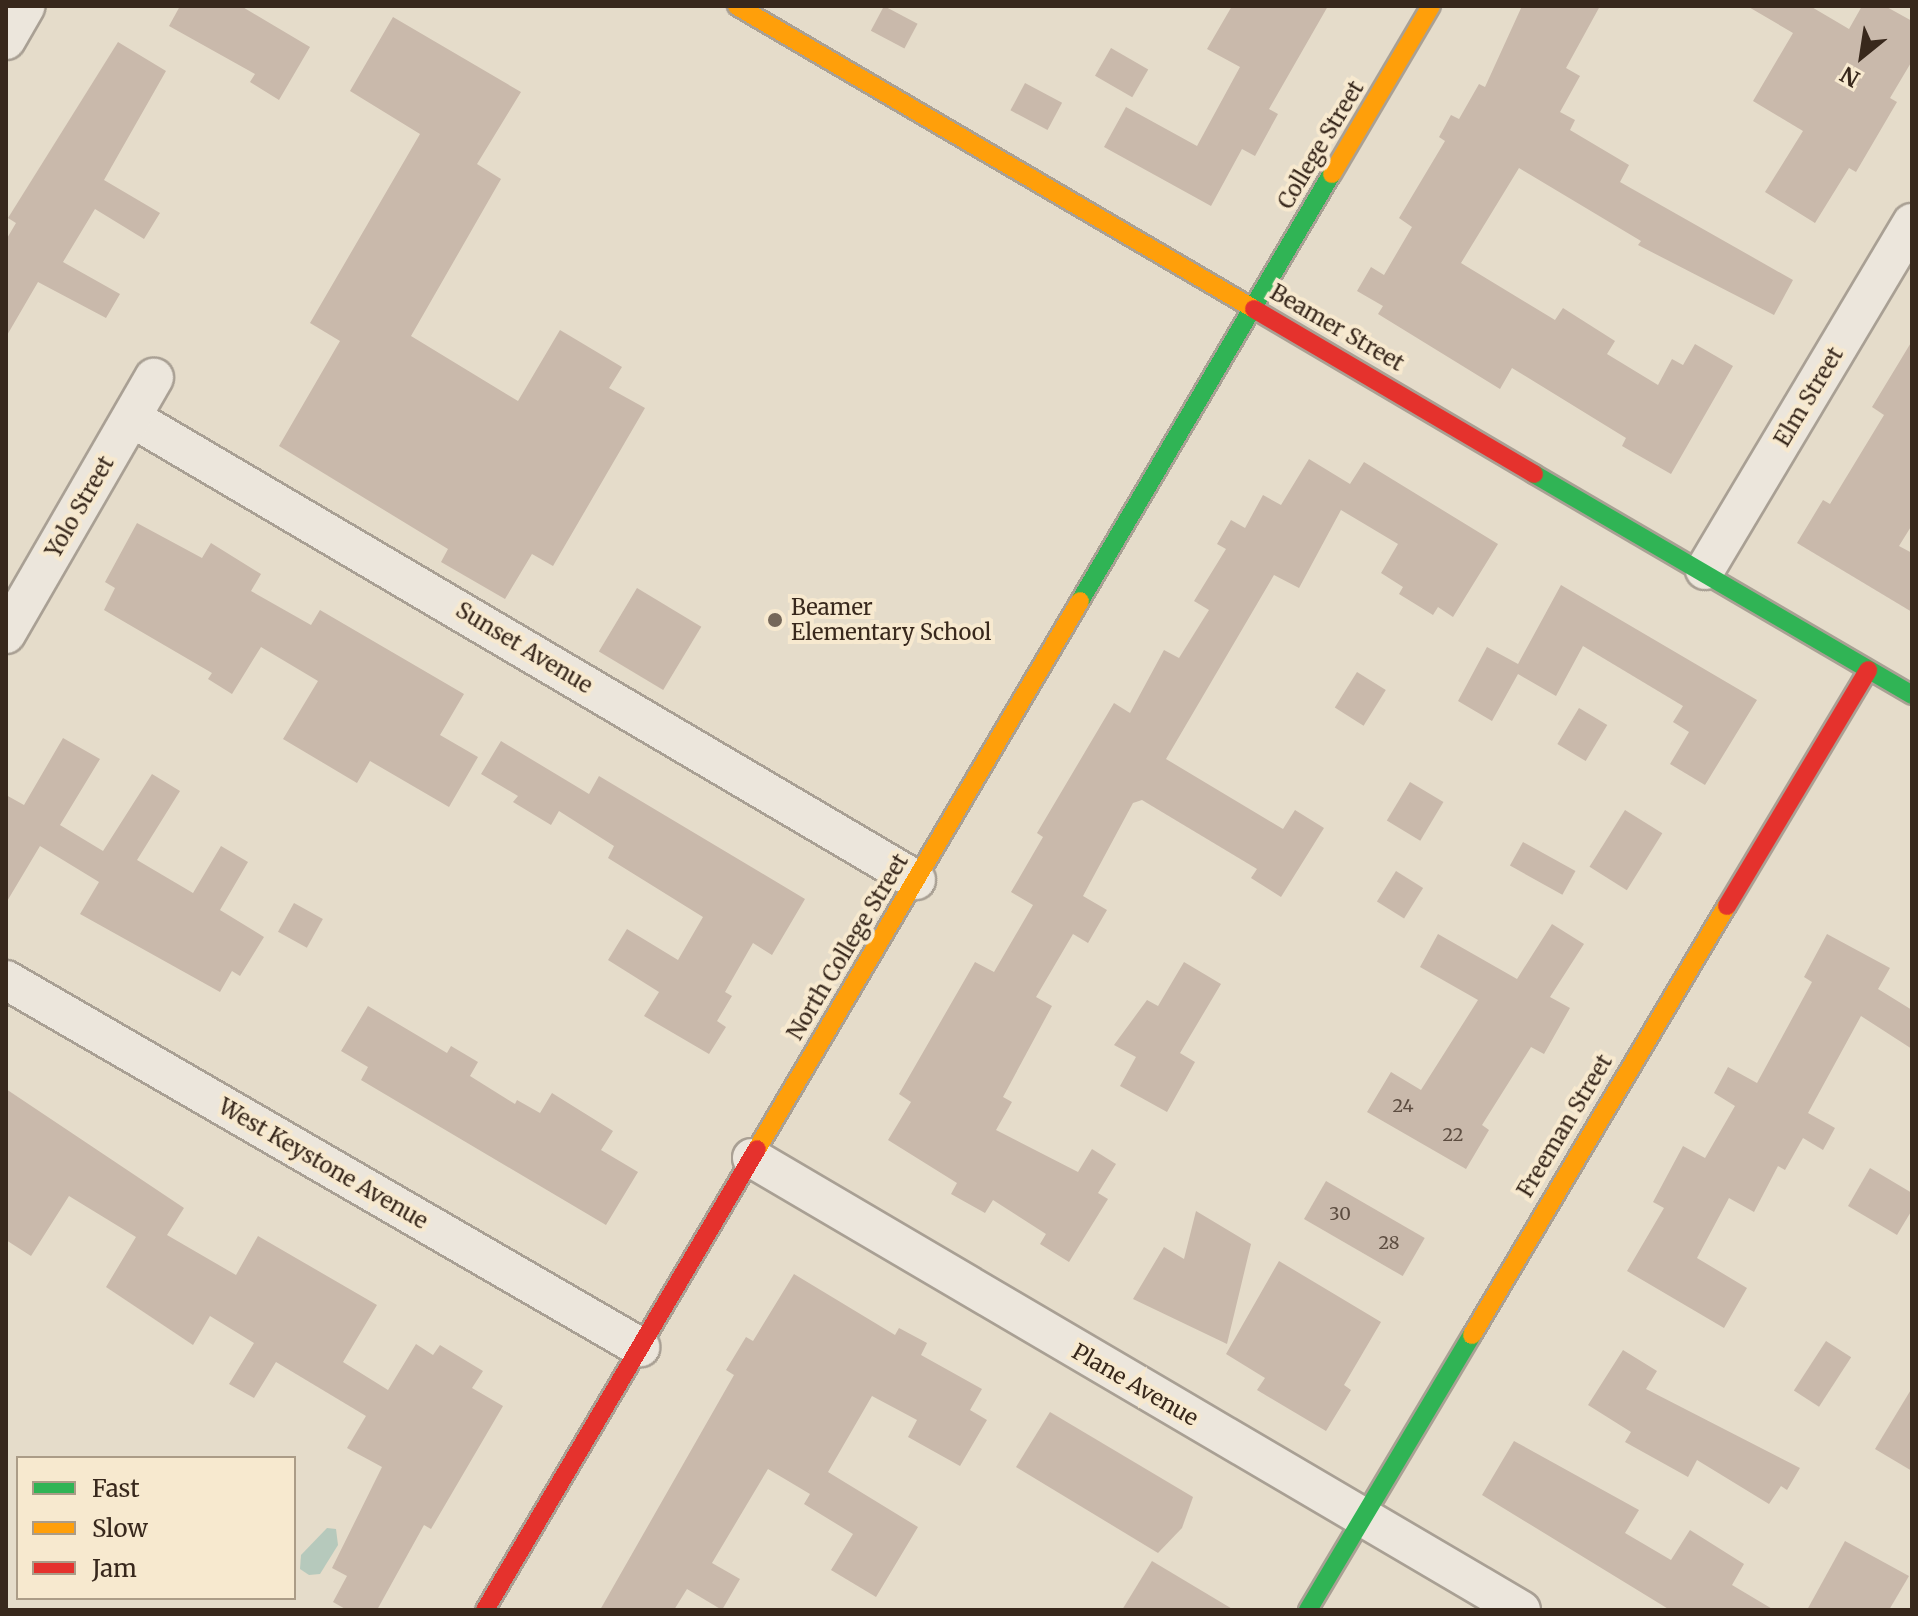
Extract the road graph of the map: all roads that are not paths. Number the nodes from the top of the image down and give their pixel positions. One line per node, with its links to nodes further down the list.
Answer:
1 (26, 6): 4 (street)
2 (737, 6): 6 (street, Beamer Street)
3 (1431, 6): 6 (street, College Street)
4 (6, 40)
5 (1912, 223): 9 (street, Elm Street)
6 (1253, 308): 9 (street, Beamer Street); 13 (street, North College Street)
7 (154, 378): 8 (street, Yolo Street)
8 (132, 418): 10 (street, Yolo Street); 13 (street, Sunset Avenue)
9 (1705, 570): 11 (street, Beamer Street)
10 (6, 634)
11 (1868, 670): 12 (street, Beamer Street); 17 (street, Freeman Street)
12 (1912, 695)
13 (916, 880): 15 (street, North College Street)
14 (6, 980): 16 (street, West Keystone Avenue)
15 (752, 1158): 16 (street, North College Street); 17 (street, Plane Avenue)
16 (640, 1347): 18 (street, North College Street)
17 (1363, 1517): 19 (street, Freeman Street); 20 (street, Plane Avenue)
18 (485, 1610)
19 (1308, 1610)
20 (1521, 1610)

